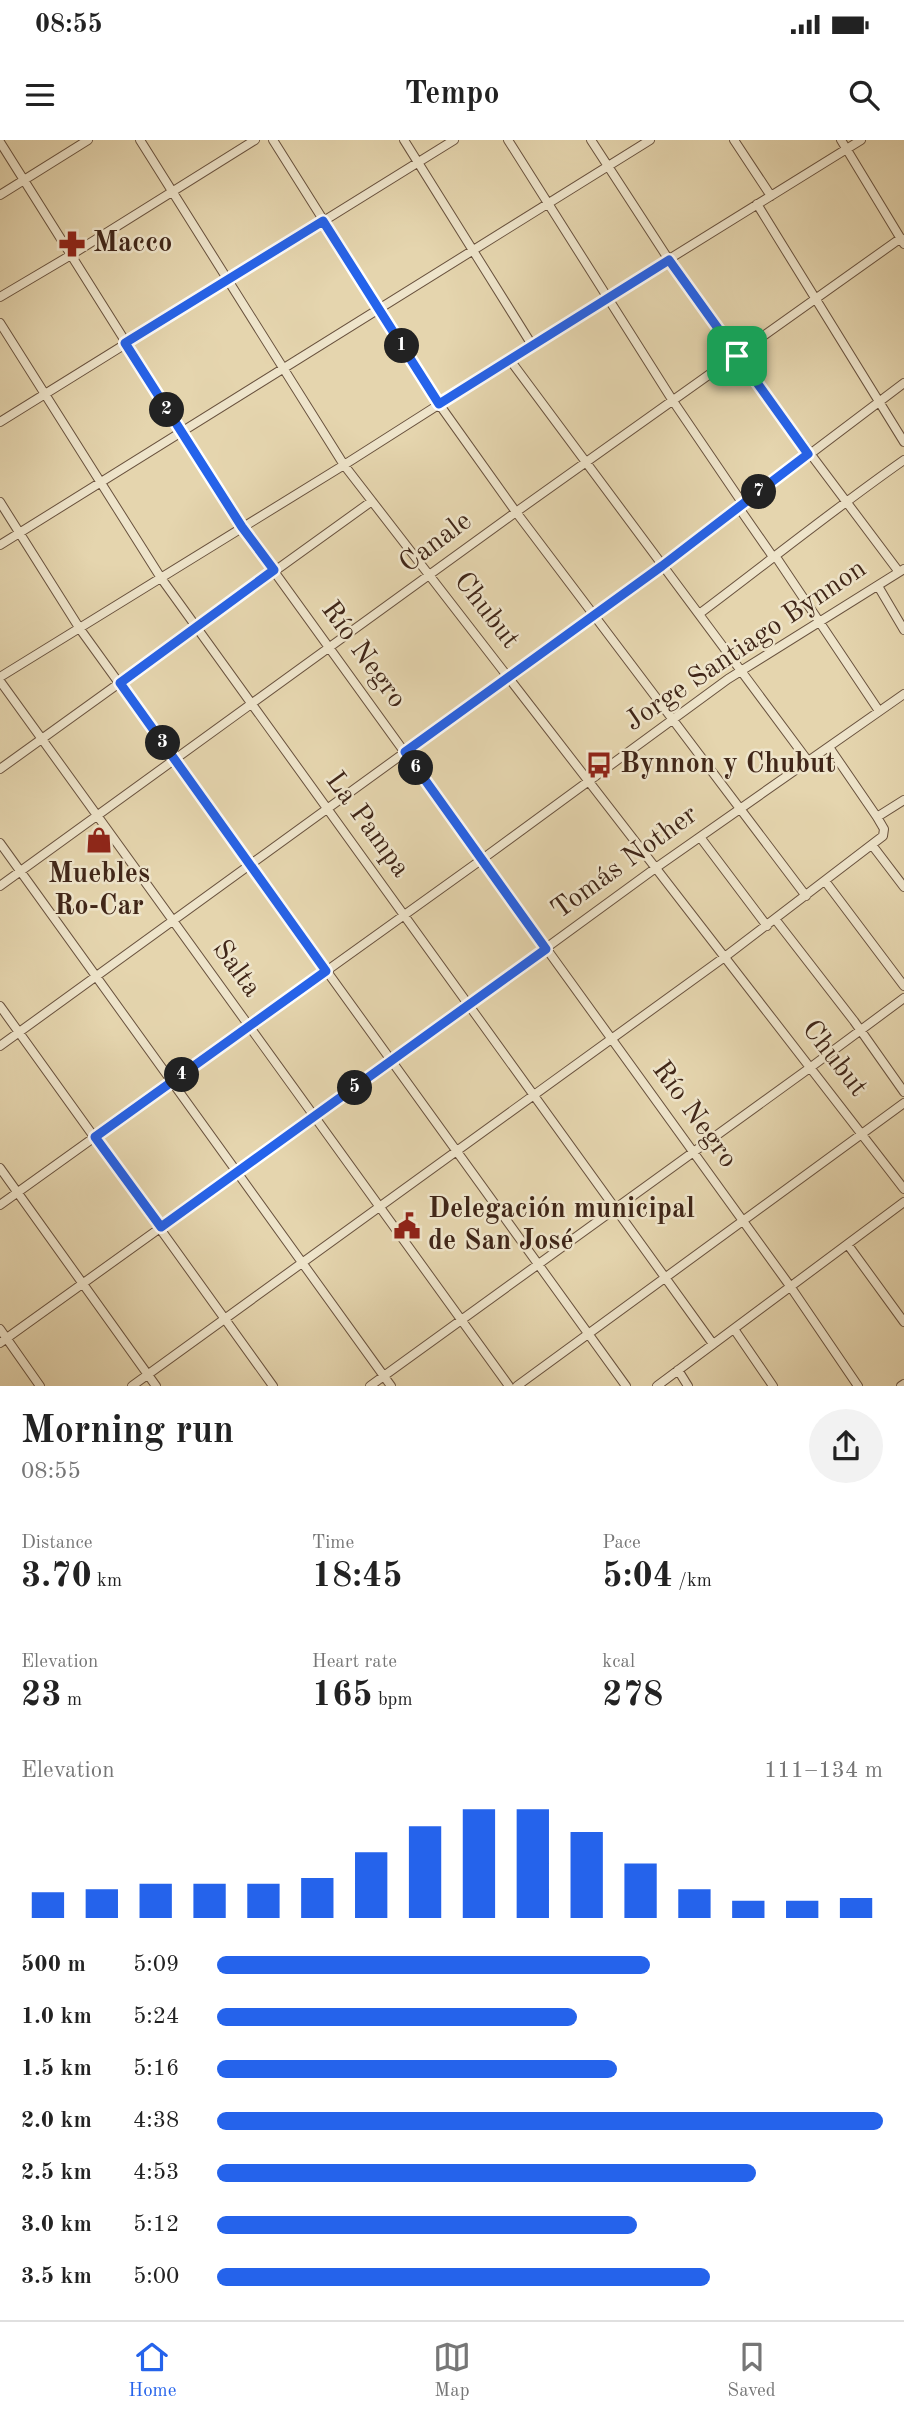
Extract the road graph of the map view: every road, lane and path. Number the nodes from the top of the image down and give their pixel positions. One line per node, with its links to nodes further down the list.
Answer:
1 (88, 140): 17 (street)
2 (140, 140): 18 (street, Chubut)
3 (255, 140): 18 (street)
4 (273, 140): 23 (street)
5 (404, 140): 15 (street)
6 (454, 140): 15 (street)
7 (508, 140): 21 (street)
8 (591, 140): 16 (street)
9 (650, 140): 16 (street)
10 (734, 140): 20 (street)
11 (841, 140): 14 (street)
12 (861, 140): 14 (street)
13 (0, 142): 17 (street, Río Negro)
14 (846, 150): 20 (street); 24 (street)
15 (418, 162): 23 (street); 25 (street)
16 (608, 166): 21 (street); 27 (street)
17 (24, 180): 19 (street); 26 (street, Río Negro)
18 (172, 192): 26 (street); 28 (street, Chubut)
19 (0, 195)
20 (771, 196): 22 (street)
21 (549, 204): 25 (street); 30 (street)
22 (757, 204): 27 (street); 31 (street)
23 (323, 221): 28 (street); 32 (street)
24 (902, 241): 31 (street, Canale)
25 (473, 251): 32 (street); 35 (street)
26 (71, 256): 29 (street); 34 (street, Río Negro)
27 (669, 260): 30 (street); 36 (street)
28 (227, 281): 34 (street); 38 (street, Chubut)
29 (0, 297)
30 (608, 297): 35 (street); 41 (street)
31 (815, 299): 36 (street, Canale); 42 (street)
32 (379, 310): 38 (street); 43 (street)
33 (0, 323): 40 (street, La Pampa)
34 (125, 343): 40 (street); 45 (street, Río Negro)
35 (532, 345): 37 (street)
36 (737, 356): 41 (street, Canale); 47 (street)
37 (510, 360): 43 (street); 49 (street)
38 (283, 369): 45 (street); 50 (street, Chubut)
39 (904, 383): 42 (street)
40 (44, 394): 44 (street); 51 (street, La Pampa)
41 (673, 401): 49 (street, Canale); 55 (street)
42 (879, 401): 46 (street); 47 (street)
43 (439, 404): 50 (street); 56 (street)
44 (0, 422)
45 (181, 433): 51 (street); 57 (street, Río Negro)
46 (904, 442)
47 (808, 454): 53 (street); 55 (street)
48 (904, 460): 53 (street)
49 (585, 464): 56 (street, Canale); 61 (street)
50 (344, 465): 52 (street, Chubut); 57 (street)
51 (100, 483): 58 (street); 65 (street, La Pampa)
52 (372, 501): 62 (street); 64 (street, Chubut)
53 (845, 501): 60 (street); 63 (street)
54 (0, 502): 58 (street)
55 (741, 506): 60 (street); 61 (street)
56 (516, 512): 64 (street, Canale); 68 (street)
57 (242, 527): 62 (street, Río Negro); 65 (street)
58 (20, 533): 59 (street); 71 (street)
59 (0, 545)
60 (775, 558): 67 (street); 69 (street)
61 (662, 566): 67 (street); 68 (street)
62 (274, 570): 70 (street); 73 (street, Río Negro)
63 (901, 570): 66 (street, Jorge Santiago Bynnon)
64 (430, 576): 73 (street, Canale); 75 (street, Chubut)
65 (161, 578): 70 (street, La Pampa); 71 (street)
66 (878, 586): 69 (street, Jorge Santiago Bynnon); 72 (street)
67 (699, 614): 74 (street)
68 (595, 615): 75 (street); 81 (street)
69 (820, 622): 74 (street, Jorge Santiago Bynnon); 80 (street)
70 (197, 627): 77 (street); 79 (street, La Pampa)
71 (80, 629): 76 (street); 77 (street)
72 (904, 630)
73 (329, 649): 79 (street, Canale); 84 (street, Río Negro)
74 (741, 670): 81 (street, Jorge Santiago Bynnon); 86 (street)
75 (509, 677): 84 (street); 88 (street, Chubut)
76 (0, 679): 82 (street, Salta)
77 (120, 683): 82 (street); 85 (street)
78 (904, 694): 80 (street, Tomás Nother)
79 (253, 704): 85 (street, Canale); 90 (street, La Pampa)
80 (878, 711): 83 (street, Tomás Nother)
81 (672, 719): 88 (street, Jorge Santiago Bynnon); 91 (street)
82 (42, 738): 87 (street); 92 (street, Salta)
83 (829, 747): 86 (street, Tomás Nother); 93 (street)
84 (405, 752): 90 (street); 97 (street, Río Negro)
85 (175, 760): 92 (street, Canale); 98 (street)
86 (808, 761): 91 (street, Tomás Nother)
87 (0, 769)
88 (589, 781): 97 (street, Jorge Santiago Bynnon); 99 (street, Chubut)
89 (904, 800): 93 (street)
90 (328, 809): 98 (street); 105 (street, La Pampa)
91 (740, 809): 94 (street, Tomás Nother); 104 (street)
92 (97, 816): 100 (street, Canale); 106 (street, Salta)
93 (877, 817): 96 (street)
94 (700, 837): 99 (street, Tomás Nother); 108 (street)
95 (0, 843): 100 (street)
96 (872, 845): 101 (street); 103 (street)
97 (481, 860): 105 (street, Jorge Santiago Bynnon); 109 (street, Río Negro)
98 (251, 864): 106 (street); 111 (street)
99 (657, 867): 109 (street, Tomás Nother); 110 (street, Chubut)
100 (20, 872): 102 (street, Canale); 112 (street)
101 (825, 881): 104 (street); 113 (street)
102 (0, 886)
103 (904, 887)
104 (806, 896): 107 (street)
105 (403, 915): 111 (street, Jorge Santiago Bynnon); 115 (street, La Pampa)
106 (172, 919): 112 (street); 117 (street, Salta)
107 (775, 919): 108 (street); 118 (street)
108 (766, 926): 110 (street)
109 (546, 949): 115 (street, Tomás Nother); 120 (street, Río Negro)
110 (726, 956): 120 (street); 123 (street, Chubut)
111 (326, 971): 117 (street, Jorge Santiago Bynnon); 122 (street)
112 (94, 976): 119 (street); 124 (street)
113 (904, 986)
114 (904, 998): 118 (street)
115 (468, 1004): 122 (street, Tomás Nother); 126 (street, La Pampa)
116 (0, 1006): 119 (street)
117 (250, 1026): 124 (street, Jorge Santiago Bynnon); 128 (street, Salta)
118 (861, 1030): 123 (street); 125 (street)
119 (19, 1032): 121 (street); 130 (street)
120 (611, 1040): 126 (street); 132 (street, Río Negro)
121 (0, 1046)
122 (392, 1061): 128 (street, Tomás Nother); 131 (street)
123 (811, 1067): 129 (street, Chubut); 132 (street)
124 (172, 1082): 130 (street, Jorge Santiago Bynnon); 134 (street)
125 (904, 1092)
126 (534, 1094): 131 (street); 140 (street, La Pampa)
127 (904, 1103): 129 (street)
128 (316, 1116): 134 (street, Tomás Nother); 139 (street, Salta)
129 (863, 1135): 135 (street, Chubut); 141 (street)
130 (95, 1137): 136 (street, Jorge Santiago Bynnon); 142 (street)
131 (457, 1151): 139 (street); 145 (street)
132 (693, 1151): 140 (street); 141 (street, Río Negro)
133 (0, 1168): 136 (street)
134 (237, 1171): 142 (street, Tomás Nother); 144 (street)
135 (904, 1189)
136 (18, 1193): 138 (street, Jorge Santiago Bynnon); 147 (street)
137 (904, 1202): 143 (street)
138 (0, 1205)
139 (380, 1207): 144 (street); 150 (street, Salta)
140 (615, 1208): 145 (street); 146 (street, La Pampa)
141 (744, 1222): 146 (street); 148 (street, Río Negro)
142 (161, 1227): 147 (street, Tomás Nother); 149 (street)
143 (848, 1245): 148 (street); 151 (street)
144 (302, 1262): 149 (street); 159 (street)
145 (538, 1263): 150 (street); 154 (street)
146 (666, 1279): 154 (street); 156 (street, La Pampa)
147 (83, 1282): 155 (street, Tomás Nother); 158 (street)
148 (790, 1286): 153 (street); 172 (street, Río Negro)
149 (225, 1318): 158 (street); 163 (street)
150 (460, 1319): 159 (street); 166 (street, Salta)
151 (904, 1322)
152 (0, 1329): 155 (street)
153 (734, 1329): 156 (street); 171 (street)
154 (590, 1334): 167 (street); 168 (street)
155 (3, 1340): 160 (street)
156 (713, 1344): 157 (street)
157 (678, 1370): 169 (street); 170 (street)
158 (148, 1374): 161 (street); 162 (street)
159 (384, 1375): 164 (street); 165 (street)
160 (40, 1385)
161 (132, 1385)
162 (156, 1385)
163 (273, 1385)
164 (370, 1385)
165 (391, 1385)
166 (509, 1385)
167 (517, 1385)
168 (626, 1385)
169 (657, 1385)
170 (688, 1385)
171 (773, 1385)
172 (858, 1385)

